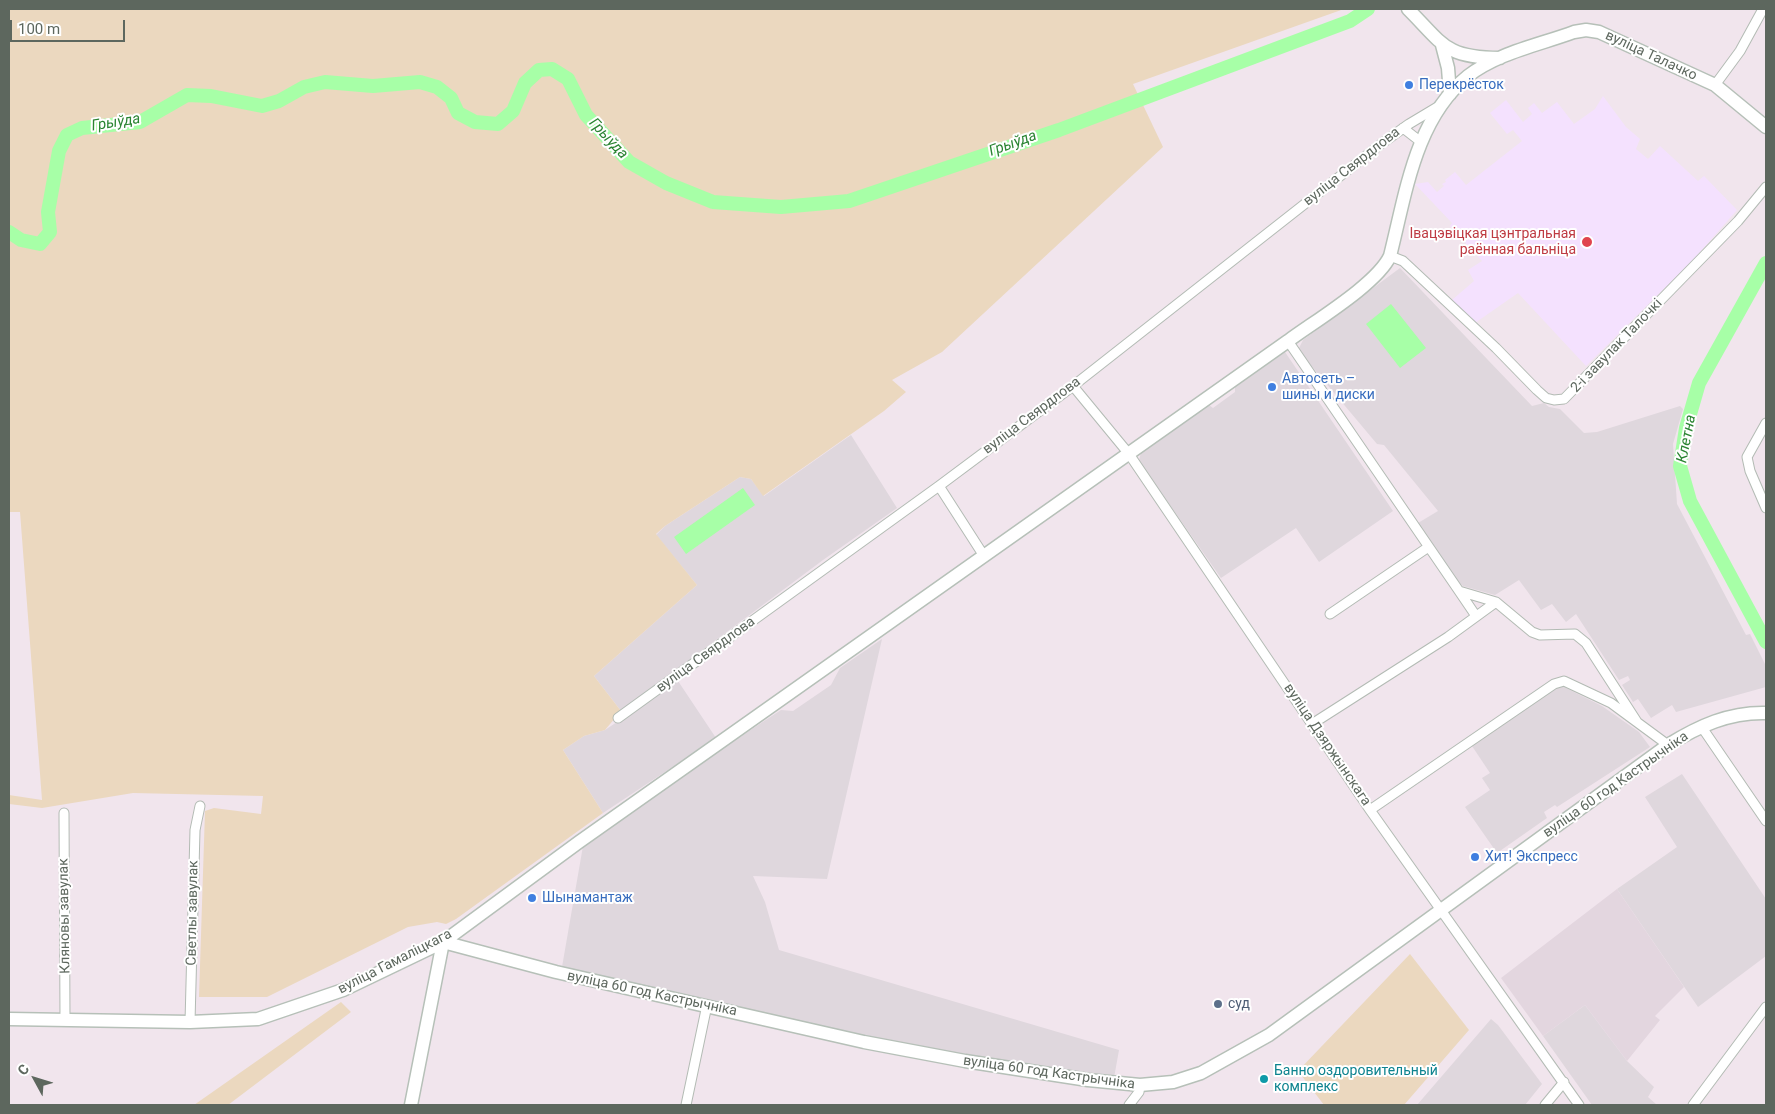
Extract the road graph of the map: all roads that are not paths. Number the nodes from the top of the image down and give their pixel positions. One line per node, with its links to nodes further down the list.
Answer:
1 (1763, 9): 6 (street)
2 (1412, 13): 3 (street)
3 (1442, 45): 4 (street); 7 (street)
4 (1501, 58): 5 (street, вуліца Талачко); 6 (street, вуліца Талачко)
5 (1469, 76): 7 (street, вуліца Свярдлова)
6 (1716, 84): 9 (street, вуліца Талачко)
7 (1450, 94): 8 (street, вуліца Свярдлова)
8 (1440, 105): 10 (street, вуліца Свярдлова); 11 (street, вуліца Свярдлова)
9 (1766, 127)
10 (1403, 128): 11 (street); 15 (street, вуліца Свярдлова)
11 (1422, 142): 13 (street, вуліца Свярдлова)
12 (1766, 187): 13 (street, 2-і завулак Талочкі)
13 (1390, 256): 14 (street, вуліца Свярдлова)
14 (1288, 342): 17 (street, вуліца Свярдлова); 20 (street)
15 (1073, 386): 17 (street, вуліца Дзяржынскага); 18 (street, вуліца Свярдлова)
16 (1766, 423): 19 (street)
17 (1129, 454): 21 (street, вуліца Свярдлова); 30 (street, вуліца Дзяржынскага)
18 (939, 486): 21 (street); 27 (street, вуліца Свярдлова)
19 (1766, 508)
20 (1427, 548): 22 (street); 24 (street)
21 (984, 556): 28 (street, вуліца Свярдлова)
22 (1459, 591): 23 (street); 25 (street)
23 (1496, 602): 25 (street); 29 (street)
24 (1330, 614)
25 (1476, 616): 30 (street)
26 (1766, 713): 31 (street, вуліца 60 год Кастрычніка)
27 (618, 718)
28 (749, 722): 38 (street, вуліца Гамаліцкага)
29 (1637, 722): 32 (street); 34 (street)
30 (1312, 724): 34 (street, вуліца Дзяржынскага)
31 (1701, 726): 32 (street, вуліца 60 год Кастрычніка); 36 (street)
32 (1668, 745): 37 (street, вуліца 60 год Кастрычніка)
33 (200, 806): 43 (street, Светлы завулак)
34 (1370, 810): 37 (street, вуліца Дзяржынскага)
35 (64, 813): 42 (street, Кляновы завулак)
36 (1766, 821)
37 (1441, 911): 44 (street, вуліца Дзяржынскага); 45 (street, вуліца 60 год Кастрычніка)
38 (443, 942): 39 (street, вуліца 60 год Кастрычніка); 43 (street, вуліца Гамаліцкага); 46 (street)
39 (707, 1005): 45 (street, вуліца 60 год Кастрычніка); 47 (street)
40 (1766, 1007): 51 (street)
41 (9, 1019): 42 (street, вуліца Гамаліцкага)
42 (66, 1019): 43 (street, вуліца Гамаліцкага)
43 (190, 1022)
44 (1564, 1082): 49 (street); 50 (street, вуліца Дзяржынскага)
45 (1140, 1086): 48 (street)
46 (411, 1105)
47 (686, 1105)
48 (1129, 1105)
49 (1545, 1105)
50 (1580, 1105)
51 (1694, 1105)

